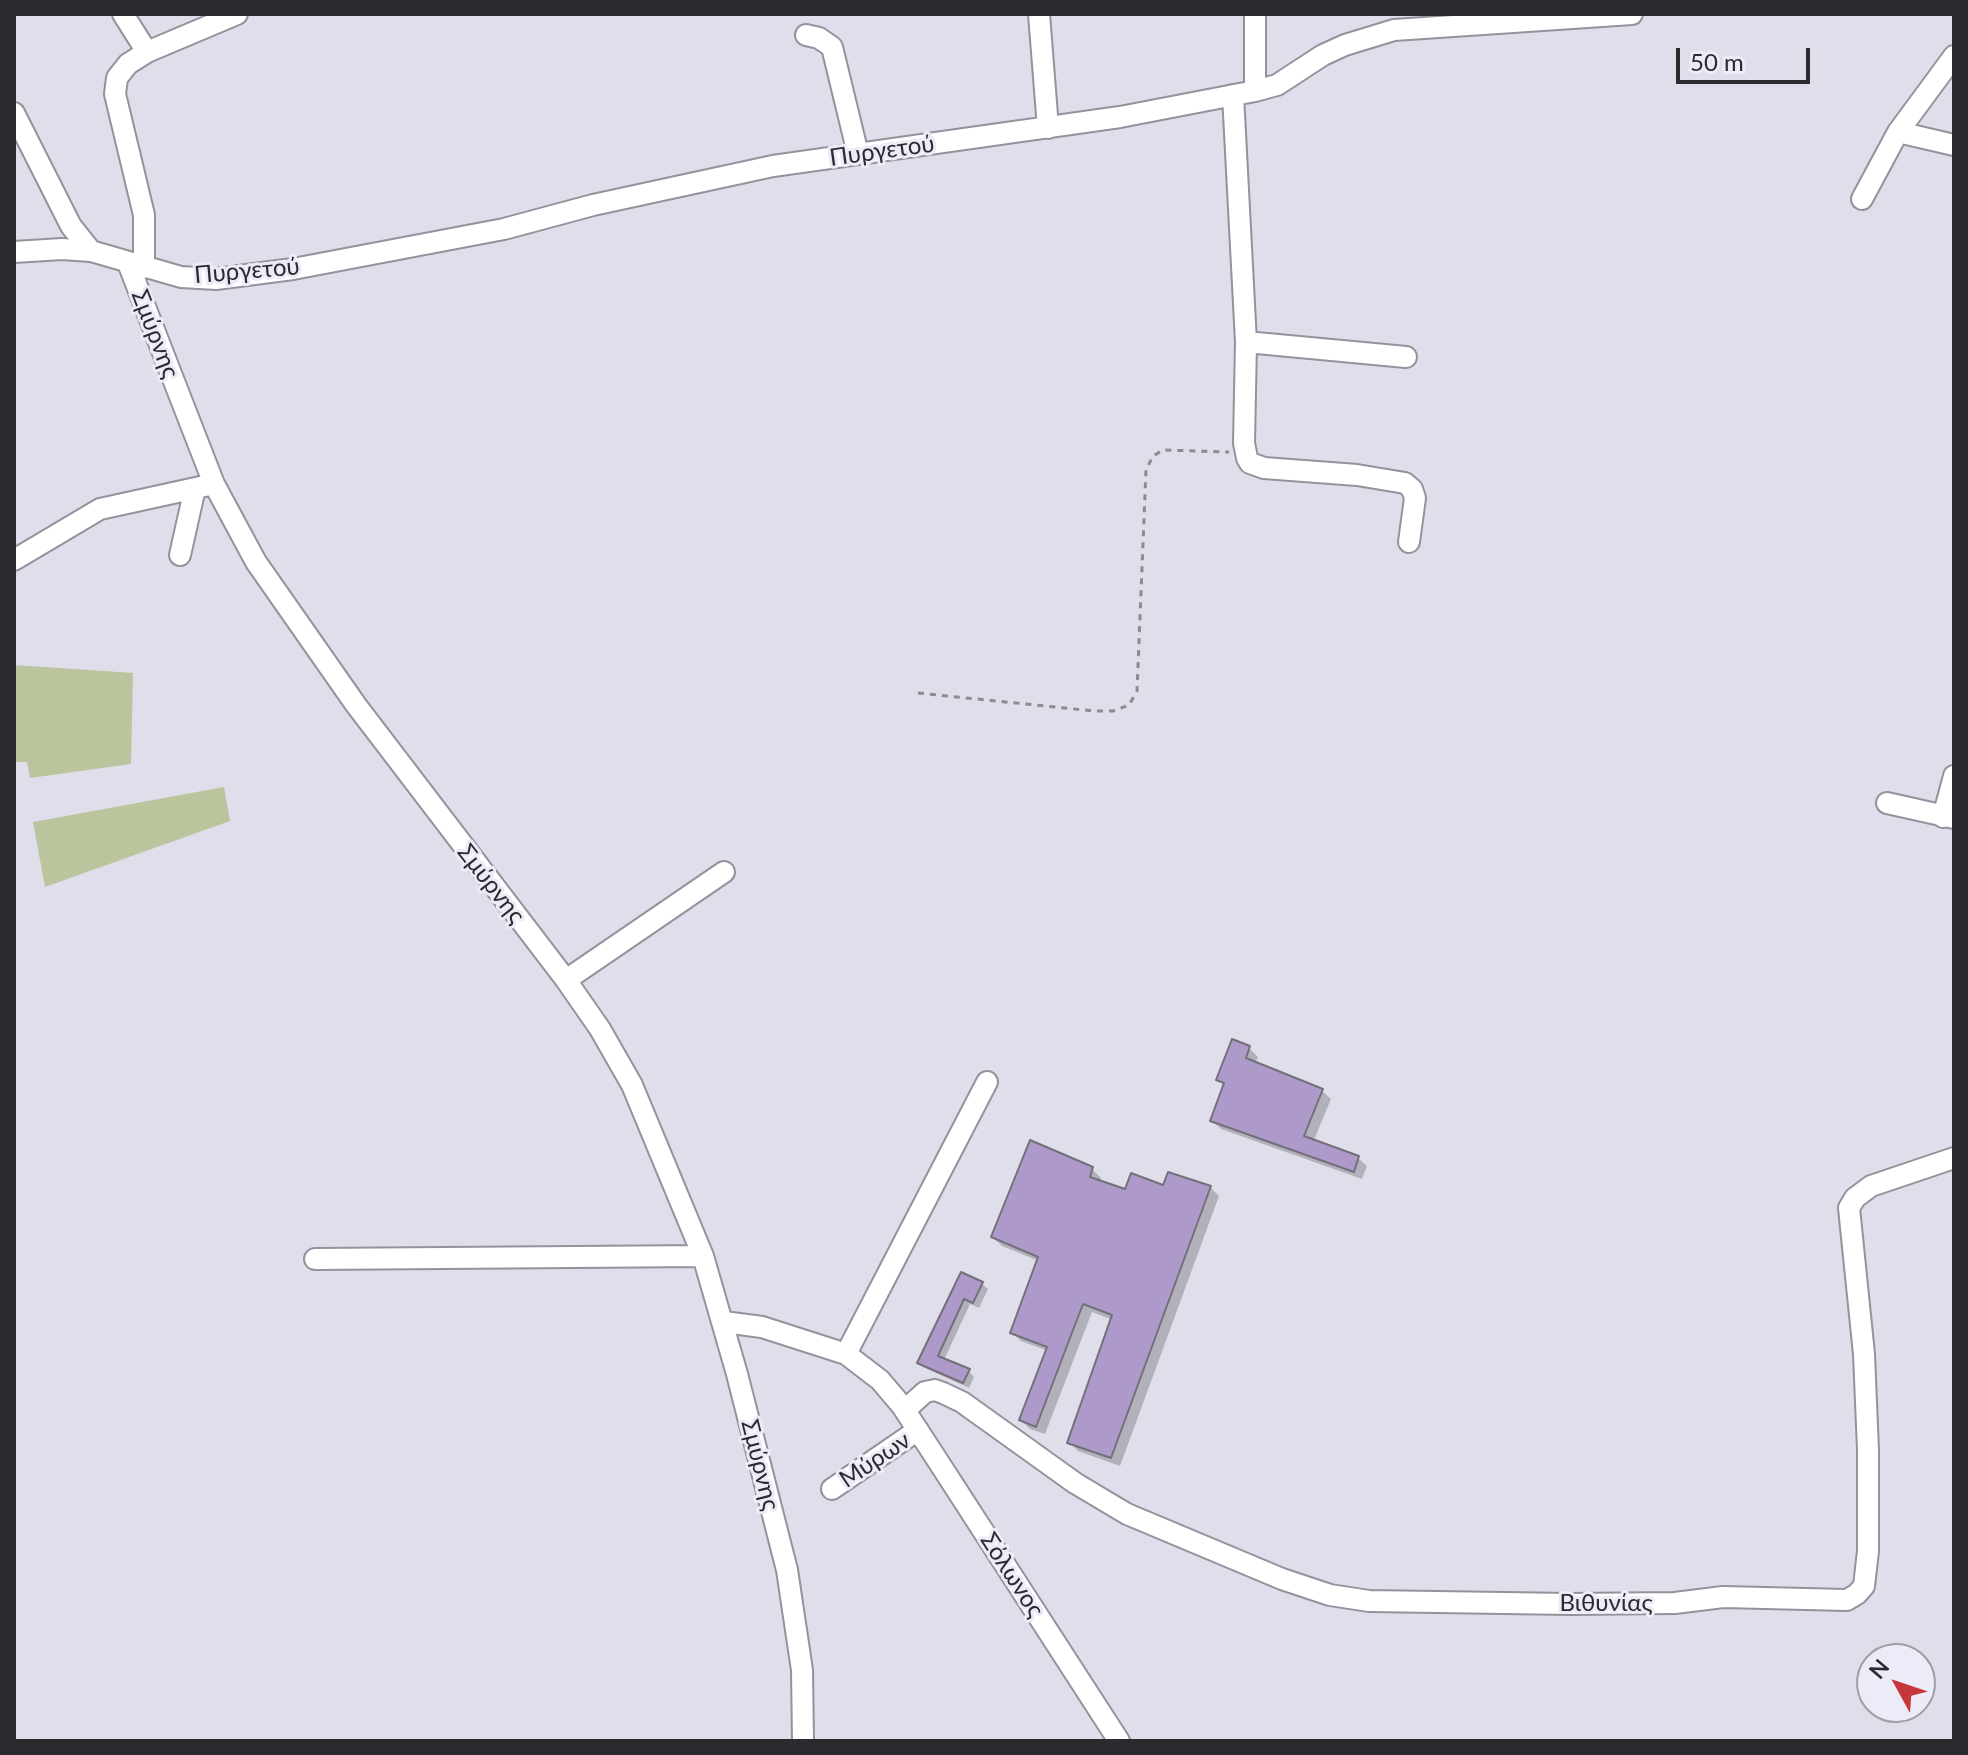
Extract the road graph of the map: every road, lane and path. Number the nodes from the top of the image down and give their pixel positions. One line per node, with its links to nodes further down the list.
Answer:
1 (123, 14): 10 (street)
2 (237, 14): 10 (street)
3 (1039, 14): 15 (street)
4 (1255, 14): 12 (street)
5 (1632, 14): 6 (street, Πυργετού)
6 (1588, 16): 7 (street, Πυργετού)
7 (1498, 19): 8 (street, Πυργετού)
8 (1427, 21): 12 (street, Πυργετού)
9 (806, 35): 18 (street)
10 (147, 52): 22 (street)
11 (1954, 56): 16 (street)
12 (1255, 91): 13 (street, Πυργετού)
13 (1233, 95): 15 (street, Πυργετού); 23 (street)
14 (14, 113): 20 (street)
15 (1048, 128): 18 (street, Πυργετού)
16 (1898, 132): 17 (street); 19 (street)
17 (1954, 145)
18 (858, 154): 22 (street, Πυργετού)
19 (1862, 199)
20 (91, 251): 21 (street, Πυργετού); 22 (street, Πυργετού)
21 (14, 252)
22 (136, 266): 26 (street, Σμύρνης)
23 (1246, 342): 24 (street); 25 (street)
24 (1406, 357)
25 (1244, 450): 27 (street); 30 (path)
26 (204, 486): 28 (street); 29 (street); 35 (street, Σμύρνης)
27 (1409, 542)
28 (180, 555)
29 (14, 560)
30 (918, 693)
31 (1954, 776): 33 (street)
32 (1887, 803): 33 (street)
33 (1949, 818)
34 (724, 872): 35 (street)
35 (566, 980): 38 (street, Σμύρνης)
36 (987, 1082): 41 (street)
37 (1954, 1158): 42 (street, Βιθυνίας)
38 (703, 1256): 39 (street); 40 (street, Σμύρνης)
39 (315, 1259)
40 (724, 1322): 41 (street, Σόλωνος); 45 (street, Σμύρνης)
41 (846, 1354): 42 (street, Σόλωνος)
42 (905, 1410): 43 (street, Σόλωνος)
43 (918, 1430): 44 (street, Μύρων); 46 (street, Σόλωνος)
44 (832, 1489)
45 (803, 1741)
46 (1119, 1741)

